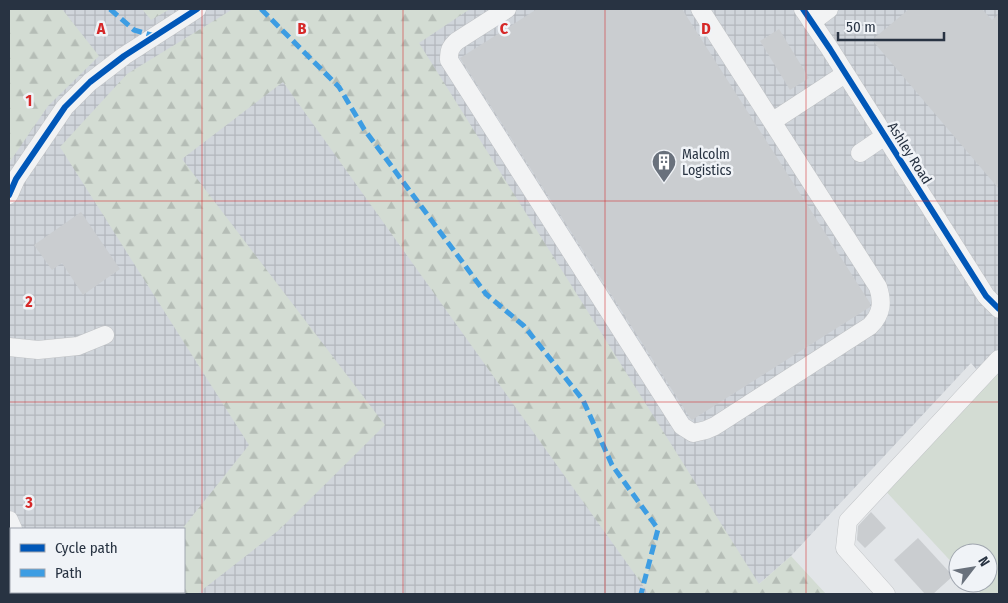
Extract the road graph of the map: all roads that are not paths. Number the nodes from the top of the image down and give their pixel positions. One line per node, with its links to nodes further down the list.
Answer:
1 (196, 9): 10 (street)
2 (507, 9): 7 (street)
3 (700, 9): 7 (street)
4 (829, 9): 5 (street)
5 (808, 16): 6 (street, Ashley Road)
6 (845, 74): 7 (street); 8 (street, Ashley Road)
7 (773, 121)
8 (885, 136): 9 (street); 11 (street, Ashley Road)
9 (860, 153)
10 (9, 195)
11 (999, 309)
12 (105, 335): 13 (street)
13 (9, 347)
14 (999, 359): 15 (street)
15 (886, 594)

